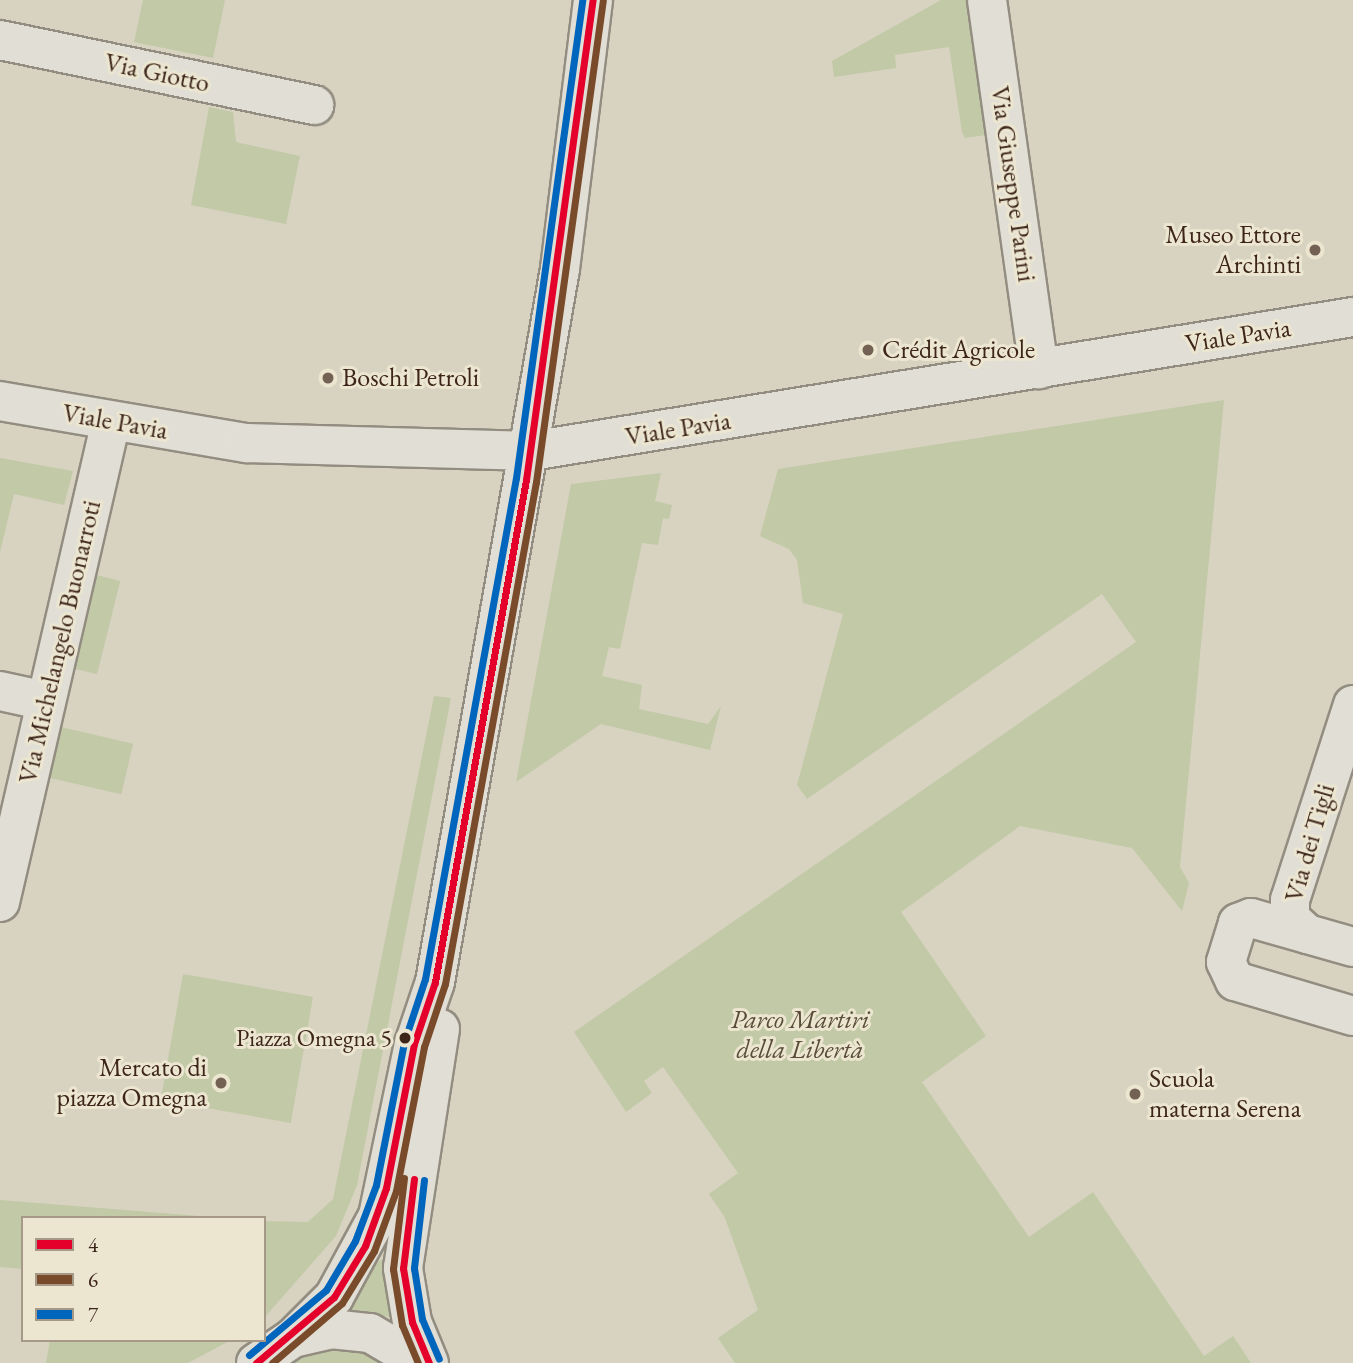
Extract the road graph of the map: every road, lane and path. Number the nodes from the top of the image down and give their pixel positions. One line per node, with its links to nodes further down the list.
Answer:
1 (593, 0): 9 (street)
2 (987, 0): 6 (street, Via Giuseppe Parini)
3 (0, 40): 4 (street, Via Giotto)
4 (314, 105)
5 (1353, 317): 6 (street, Viale Pavia)
6 (1039, 369): 9 (street, Viale Pavia)
7 (0, 401): 8 (street, Viale Pavia)
8 (111, 422): 9 (street, Viale Pavia); 11 (street, Via Michelangelo Buonarroti)
9 (531, 451): 16 (street)
10 (0, 691): 11 (street)
11 (46, 701): 13 (street, Via Michelangelo Buonarroti)
12 (1353, 705): 14 (street, Via dei Tigli)
13 (0, 902)
14 (1307, 934): 15 (street); 17 (street)
15 (1353, 947)
16 (435, 982): 18 (street); 21 (street)
17 (1353, 1016)
18 (293, 1338): 19 (street); 20 (street)
19 (256, 1363)
20 (421, 1363)
21 (429, 1363)

